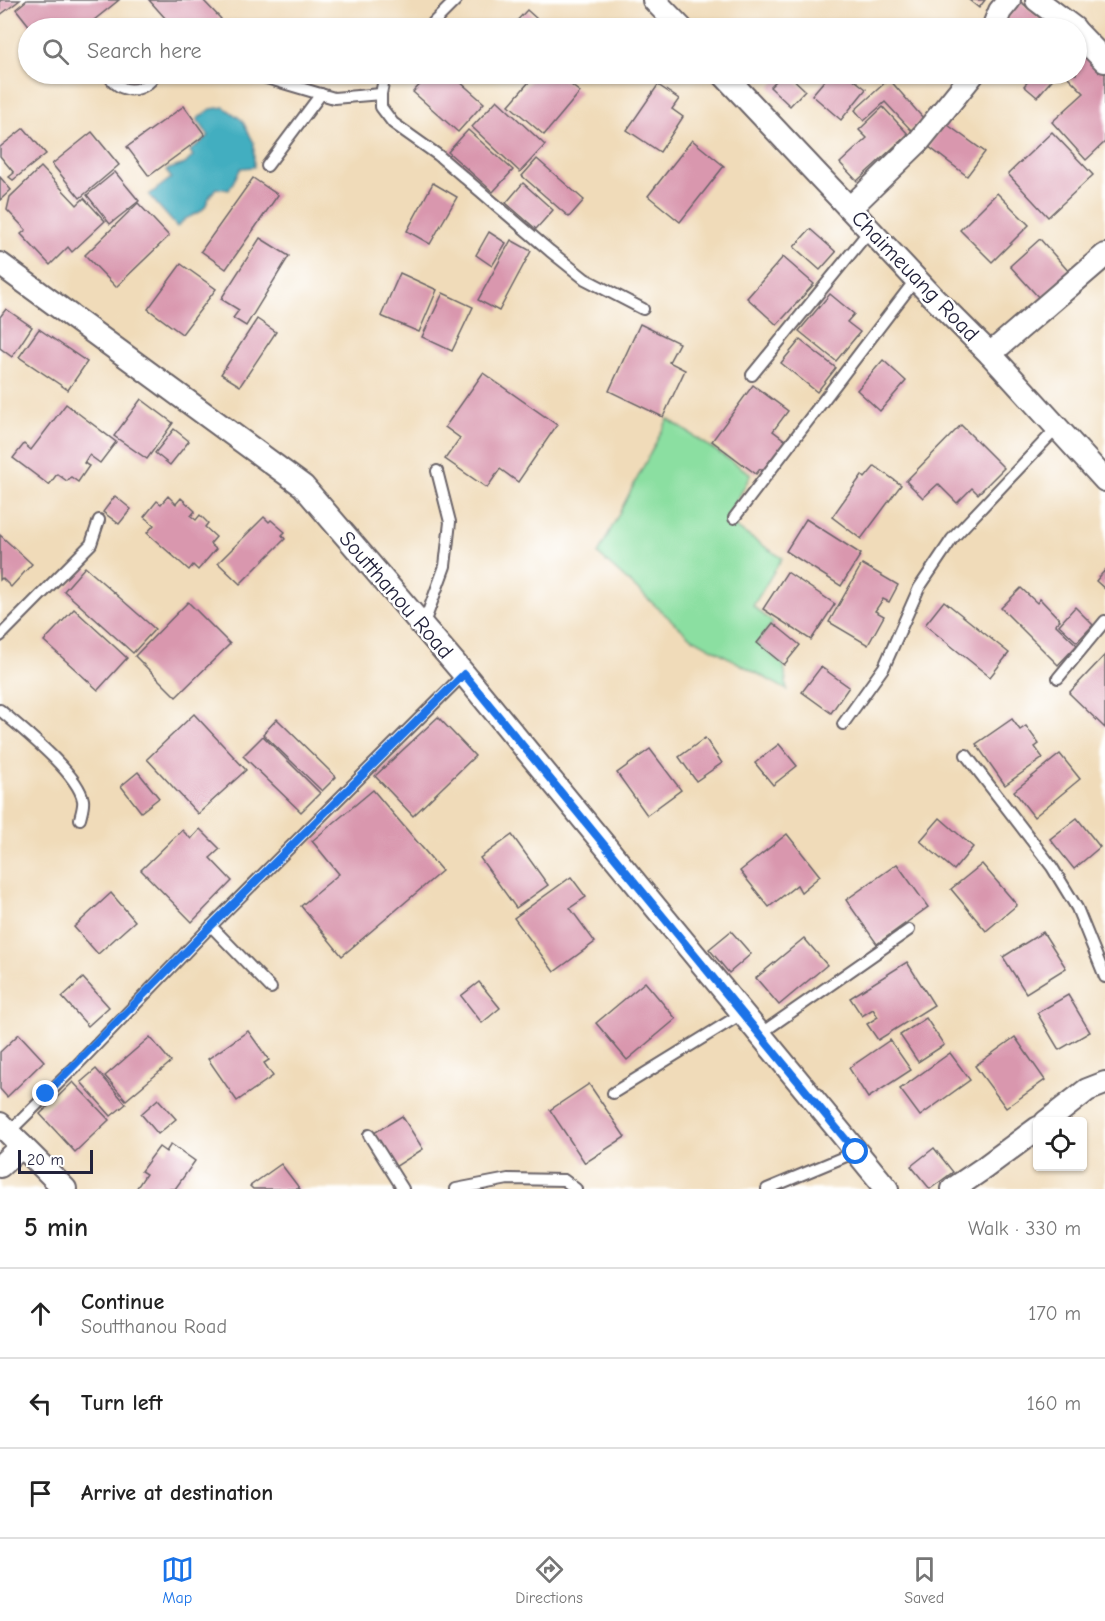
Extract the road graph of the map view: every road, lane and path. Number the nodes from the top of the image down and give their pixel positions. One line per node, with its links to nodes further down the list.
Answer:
1 (456, 0): 5 (lane)
2 (654, 0): 6 (street)
3 (1009, 0): 7 (street)
4 (1037, 0): 8 (street)
5 (438, 18)
6 (671, 18)
7 (997, 18)
8 (1060, 18)
9 (1087, 42): 10 (street)
10 (1105, 61)
11 (115, 84): 12 (lane)
12 (148, 84)
13 (287, 84): 17 (lane)
14 (383, 84): 18 (lane)
15 (732, 84): 20 (street, Chaimeuang Road)
16 (965, 84): 20 (street)
17 (321, 94): 18 (lane); 19 (lane)
18 (381, 94): 25 (lane)
19 (267, 166)
20 (850, 208): 21 (street, Chaimeuang Road)
21 (870, 230): 24 (street, Chaimeuang Road); 27 (lane)
22 (1105, 255): 26 (street)
23 (0, 264): 34 (street, Soutthanou Road)
24 (916, 279): 26 (street, Chaimeuang Road); 31 (lane)
25 (643, 309)
26 (990, 354): 28 (street, Chaimeuang Road)
27 (752, 375)
28 (1057, 428): 30 (street, Chaimeuang Road); 39 (lane)
29 (437, 471): 34 (lane)
30 (1105, 480)
31 (734, 518)
32 (99, 520): 35 (lane)
33 (1105, 621): 37 (lane)
34 (423, 626): 36 (street, Soutthanou Road)
35 (0, 636)
36 (464, 674): 42 (lane); 46 (street, Soutthanou Road)
37 (1058, 678)
38 (0, 711): 41 (lane)
39 (843, 724)
40 (966, 755): 44 (lane)
41 (80, 819)
42 (211, 926): 45 (lane); 52 (lane)
43 (909, 930): 47 (lane)
44 (1105, 976)
45 (271, 988)
46 (743, 1013): 47 (street, Soutthanou Road); 49 (lane)
47 (760, 1034): 54 (street, Soutthanou Road)
48 (1105, 1083): 50 (street)
49 (613, 1093)
50 (1052, 1117)
51 (1033, 1132): 62 (street)
52 (10, 1134): 55 (street); 56 (street)
53 (369, 1135): 57 (lane)
54 (856, 1152): 60 (lane); 61 (street, Soutthanou Road)
55 (0, 1166)
56 (65, 1189)
57 (403, 1189)
58 (456, 1189): 59 (lane)
59 (576, 1189)
60 (767, 1189)
61 (887, 1189)
62 (953, 1189)

